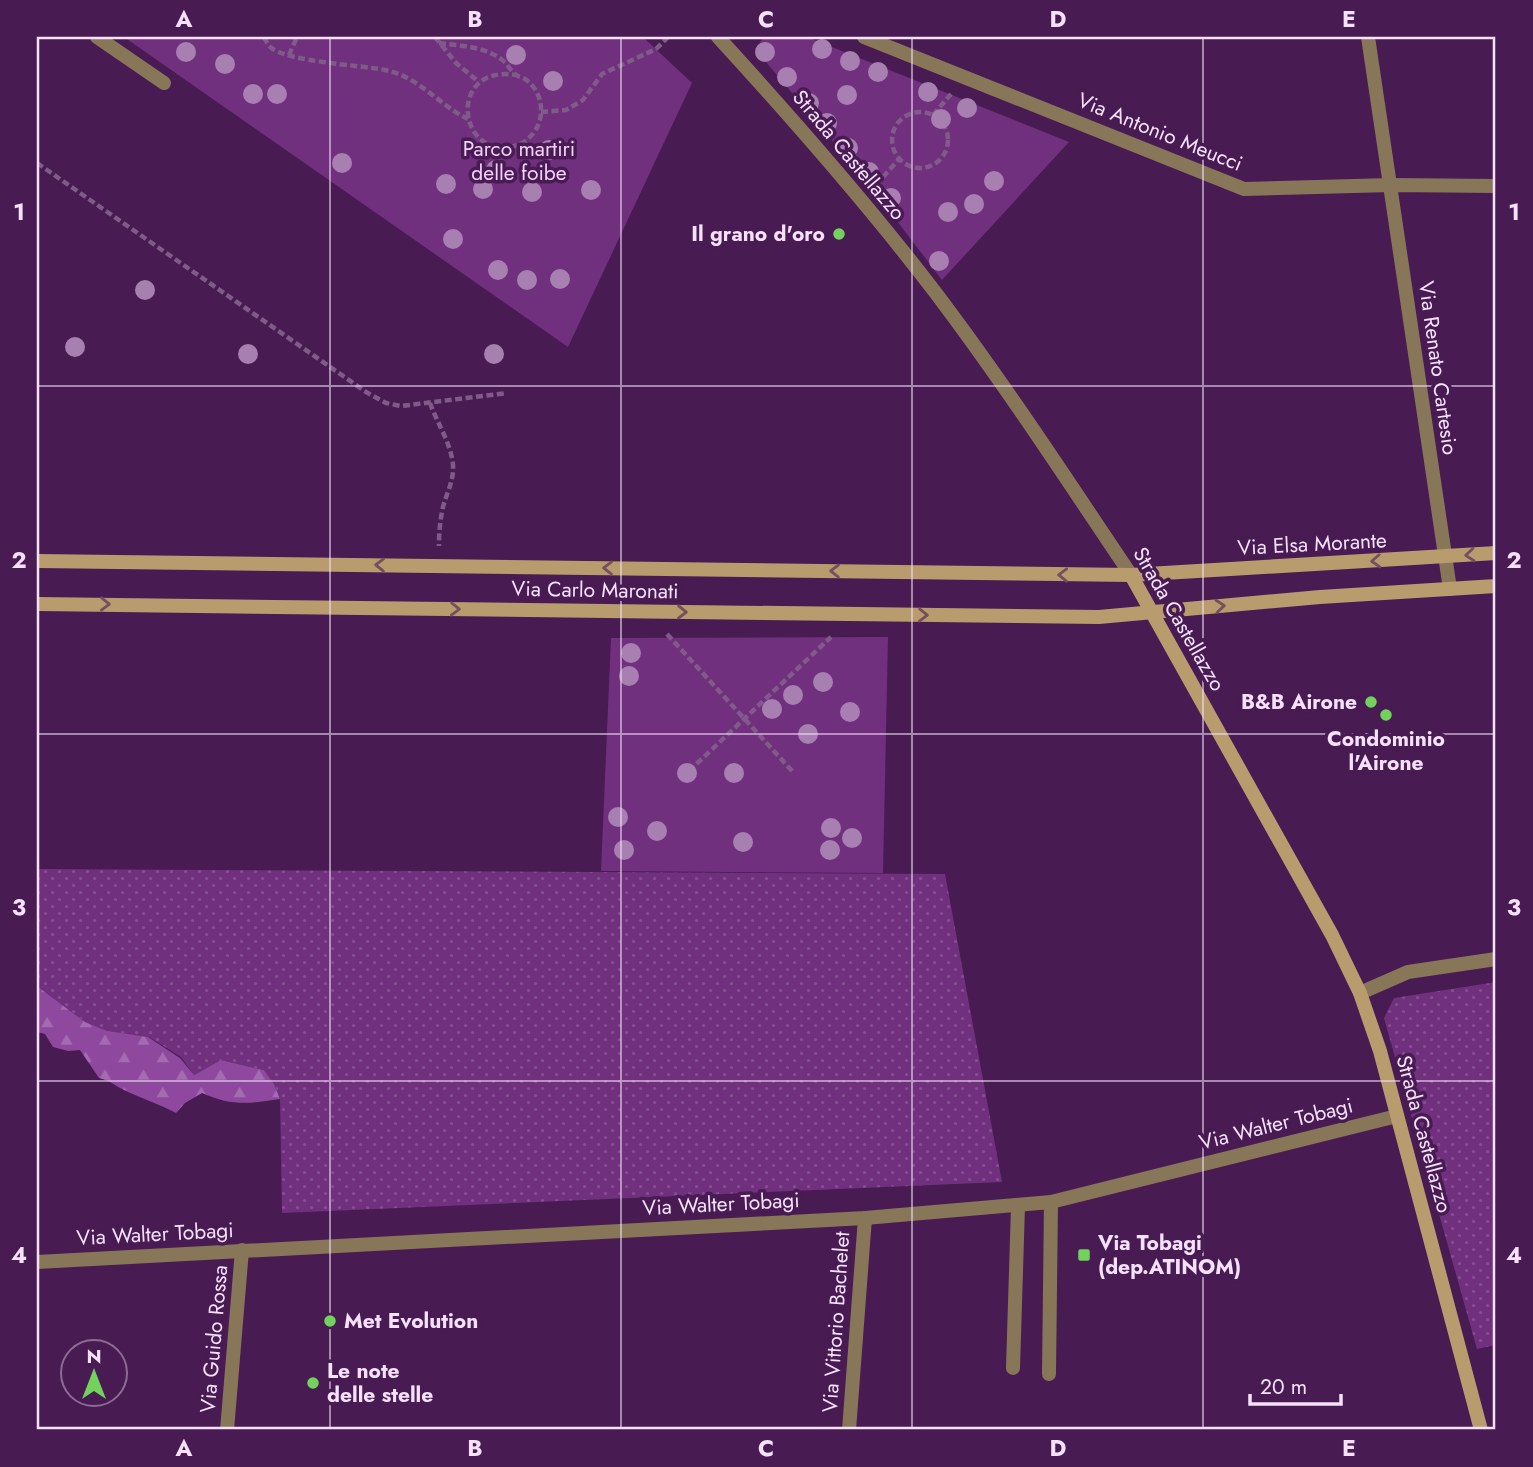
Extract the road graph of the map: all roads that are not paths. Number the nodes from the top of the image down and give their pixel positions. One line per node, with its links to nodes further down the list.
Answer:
1 (97, 37): 5 (street)
2 (718, 37): 11 (street, Strada Castellazzo)
3 (864, 37): 6 (street, Via Antonio Meucci)
4 (1368, 37): 6 (street, Via Renato Cartesio)
5 (164, 83)
6 (1391, 185): 7 (street, Via Antonio Meucci); 9 (street, Via Renato Cartesio)
7 (1496, 186)
8 (1496, 553): 9 (street, Via Elsa Morante, one-way to 9)
9 (1444, 557): 11 (street, Via Elsa Morante, one-way to 11); 13 (street, Via Renato Cartesio)
10 (37, 561): 11 (street, Via Carlo Maronati, one-way to 10)
11 (1131, 575): 15 (street, Strada Castellazzo)
12 (1496, 586): 13 (street)
13 (1450, 589): 15 (street, one-way to 13)
14 (37, 604): 15 (street, Via Carlo Maronati, one-way to 15)
15 (1152, 611): 17 (street, Strada Castellazzo)
16 (1496, 959): 17 (street)
17 (1360, 993): 18 (street, Strada Castellazzo)
18 (1397, 1116): 19 (street, Via Walter Tobagi); 28 (street, Strada Castellazzo)
19 (1051, 1202): 20 (street, Via Walter Tobagi); 25 (street)
20 (1018, 1206): 21 (street, Via Walter Tobagi); 24 (street)
21 (865, 1218): 22 (street, Via Walter Tobagi); 27 (street, Via Vittorio Bachelet)
22 (242, 1250): 23 (street, Via Walter Tobagi); 26 (street, Via Guido Rossa)
23 (37, 1262)
24 (1013, 1368)
25 (1049, 1374)
26 (227, 1430)
27 (849, 1430)
28 (1480, 1430)

